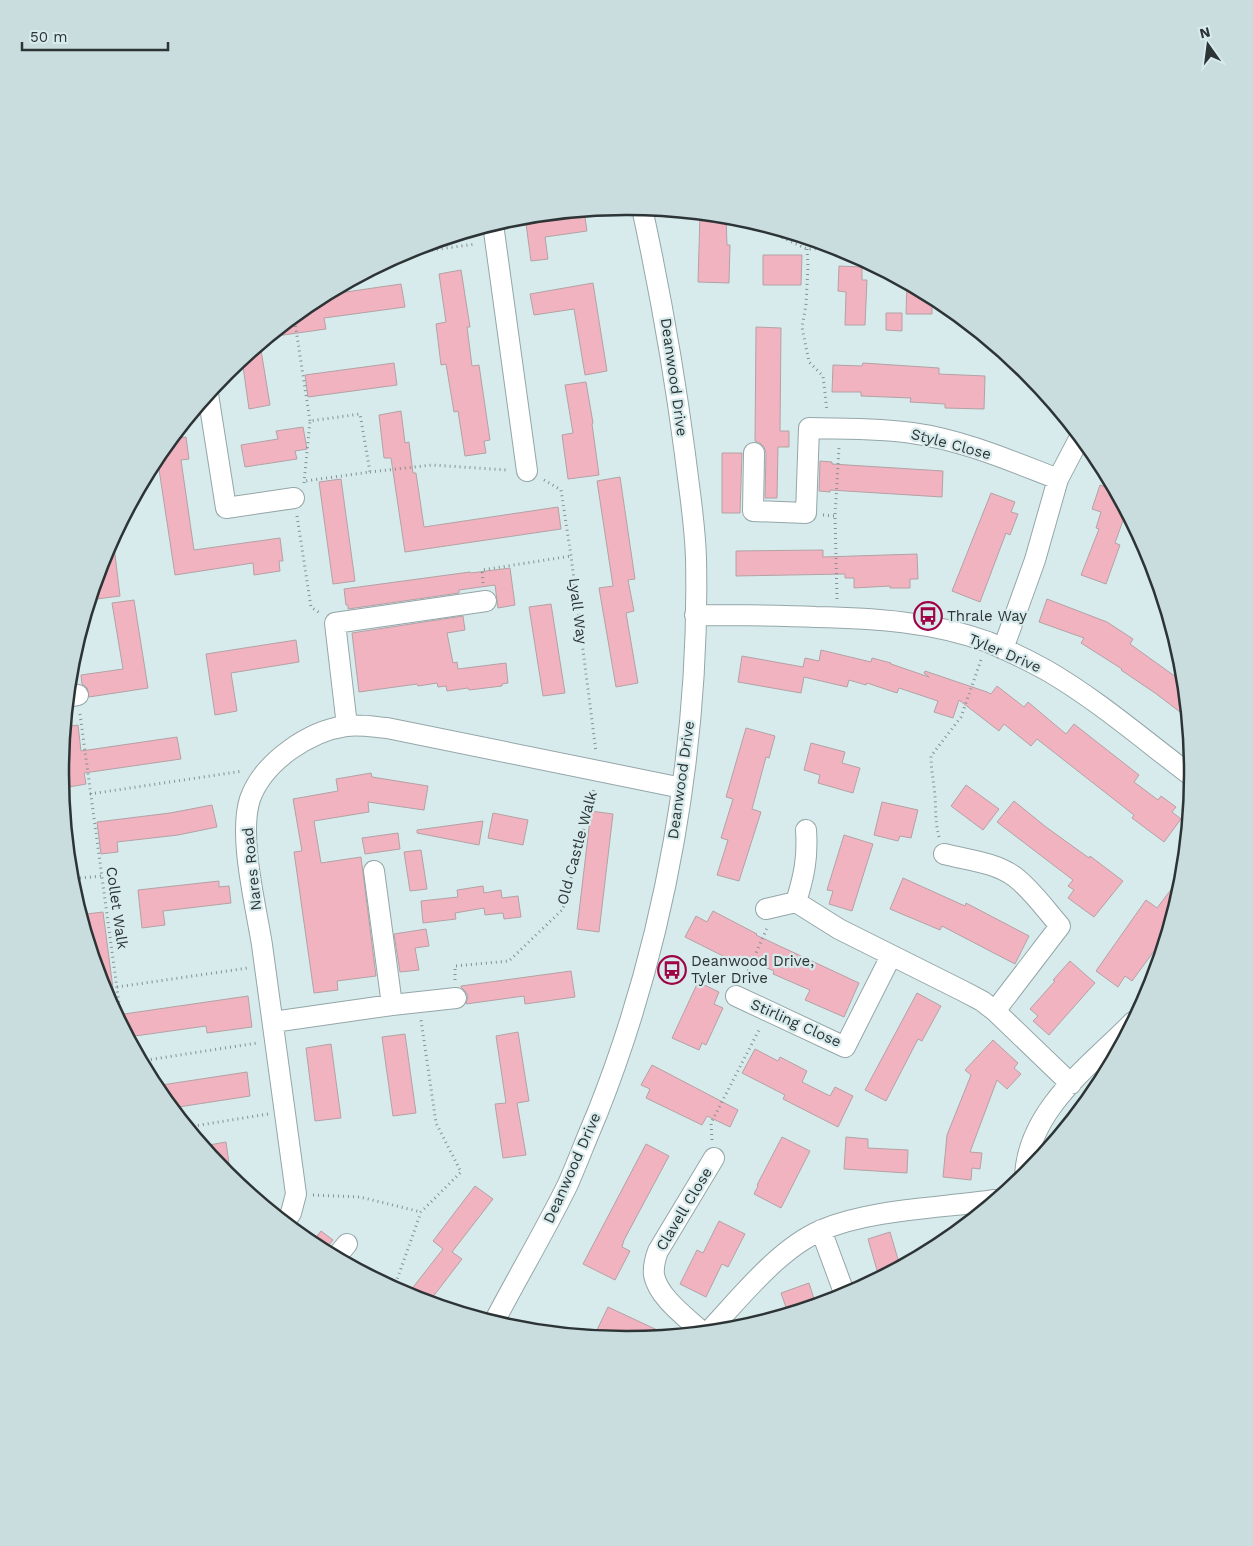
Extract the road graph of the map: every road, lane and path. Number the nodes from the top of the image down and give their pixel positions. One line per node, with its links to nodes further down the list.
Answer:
1 (644, 215): 18 (street, Deanwood Drive)
2 (494, 233): 4 (path); 11 (street)
3 (782, 237): 5 (path)
4 (462, 240)
5 (817, 249)
6 (295, 325): 8 (path)
7 (209, 403): 15 (street)
8 (310, 421): 12 (path); 14 (path)
9 (1076, 444): 13 (street)
10 (754, 453): 13 (street, Style Close)
11 (527, 471): 12 (path, Lyall Way); 16 (path, Lyall Way)
12 (370, 472): 14 (path, Lyall Way)
13 (1058, 479): 20 (street)
14 (305, 481): 15 (path)
15 (294, 498): 19 (path)
16 (571, 556): 17 (path); 25 (path, Lyall Way)
17 (486, 601): 19 (street)
18 (695, 615): 20 (street, Tyler Drive); 26 (street, Deanwood Drive)
19 (335, 623): 22 (street)
20 (995, 646): 24 (street, Tyler Drive); 29 (path)
21 (74, 701): 27 (path, Collet Walk)
22 (347, 726): 23 (street, Nares Road); 25 (street, Nares Road)
23 (271, 767): 27 (path); 36 (street, Nares Road)
24 (1184, 770)
25 (599, 771): 26 (street, Nares Road); 39 (path, Old Castle Walk)
26 (682, 788): 60 (street, Deanwood Drive)
27 (90, 794): 31 (path, Collet Walk)
28 (806, 830): 33 (street)
29 (944, 854): 43 (street)
30 (374, 871): 42 (street)
31 (102, 876): 32 (path); 37 (path, Collet Walk)
32 (78, 878)
33 (796, 902): 34 (street); 35 (street)
34 (766, 909): 38 (path)
35 (891, 956): 43 (street); 44 (street, Stirling Close)
36 (265, 966): 37 (path); 45 (street, Nares Road)
37 (117, 987): 41 (path, Collet Walk)
38 (736, 996): 44 (street, Stirling Close)
39 (456, 998): 40 (street)
40 (419, 1002): 42 (street); 55 (path)
41 (120, 1005)
42 (392, 1005): 45 (street)
43 (996, 1011): 48 (street)
44 (768, 1012): 51 (path)
45 (273, 1022): 47 (path); 49 (street, Nares Road)
46 (1118, 1037): 48 (street)
47 (148, 1060)
48 (1071, 1084): 52 (street)
49 (286, 1111): 50 (path); 53 (street, Nares Road)
50 (195, 1126)
51 (714, 1158): 62 (street, Clavell Close)
52 (1027, 1161)
53 (296, 1194): 55 (path); 56 (street)
54 (982, 1202): 57 (street)
55 (420, 1212): 58 (path)
56 (289, 1216)
57 (821, 1230): 59 (street); 61 (street)
58 (397, 1281)
59 (842, 1287)
60 (497, 1315)
61 (717, 1323)
62 (696, 1326)

